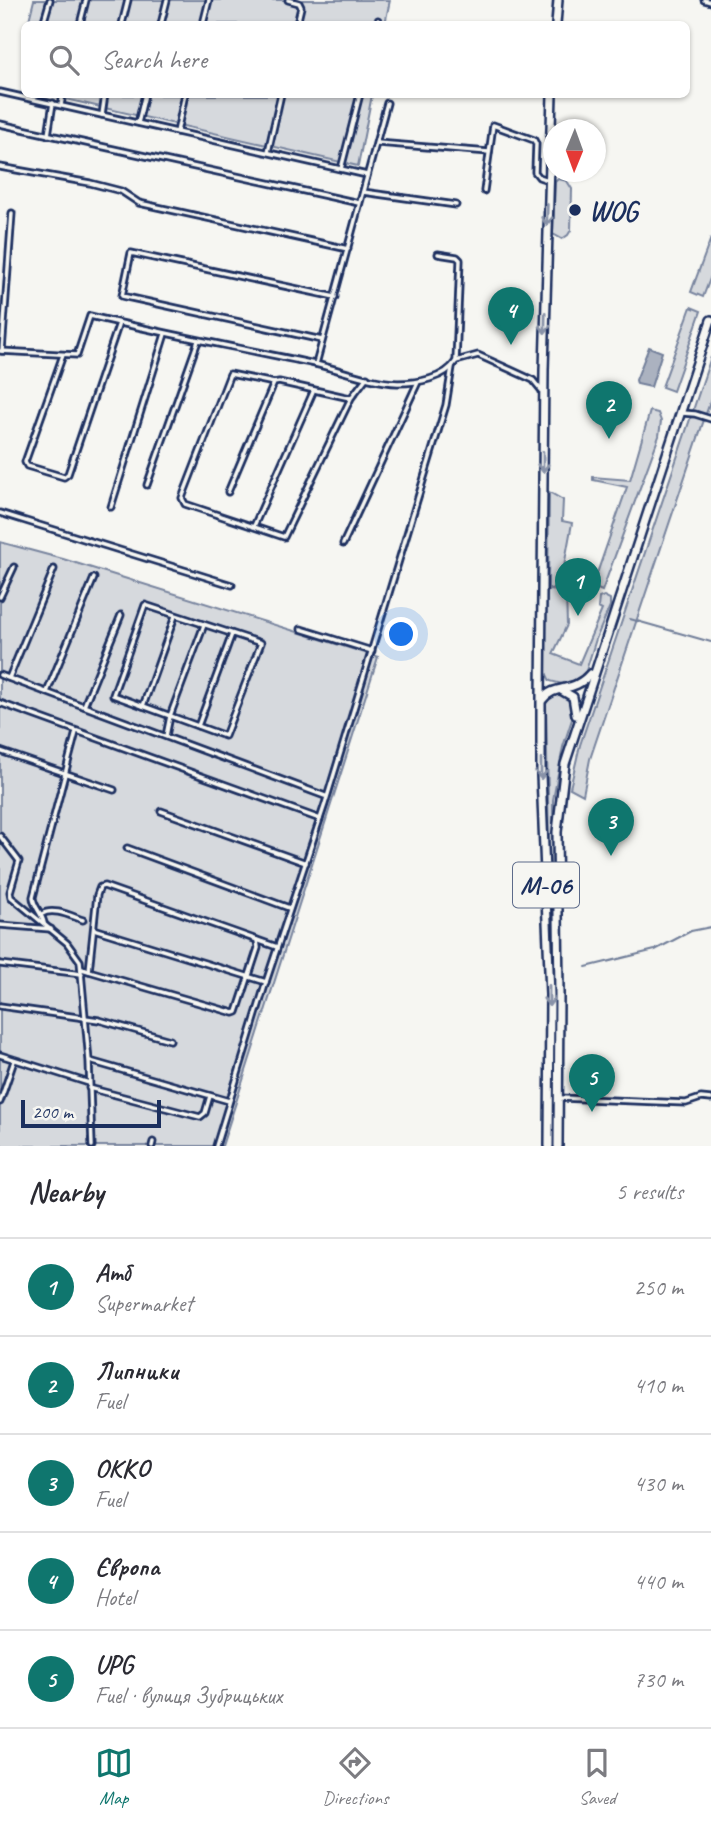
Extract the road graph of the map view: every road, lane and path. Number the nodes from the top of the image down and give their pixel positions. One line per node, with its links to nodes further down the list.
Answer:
1 (50, 0): 10 (street)
2 (86, 0): 11 (street)
3 (128, 0): 12 (street)
4 (167, 0): 13 (street)
5 (209, 0): 14 (street)
6 (288, 0): 15 (street)
7 (558, 0): 16 (highway)
8 (704, 0): 9 (street)
9 (711, 2)
10 (44, 21)
11 (81, 21)
12 (123, 21)
13 (162, 21)
14 (204, 21)
15 (299, 21)
16 (555, 21)
17 (0, 92): 18 (street)
18 (21, 95)
19 (34, 98): 27 (street)
20 (62, 98): 29 (street)
21 (105, 98): 30 (street)
22 (144, 98): 33 (street)
23 (184, 98): 34 (street)
24 (280, 98): 37 (street)
25 (359, 98): 40 (street)
26 (552, 98): 31 (highway, М-06)
27 (52, 103): 29 (street); 35 (street)
28 (387, 103): 36 (street)
29 (61, 105): 30 (street)
30 (102, 116): 33 (street)
31 (551, 119)
32 (0, 124): 35 (street)
33 (138, 124): 34 (street)
34 (177, 132): 37 (street)
35 (48, 135): 46 (street)
36 (377, 143): 38 (street); 41 (street)
37 (268, 152): 40 (street)
38 (489, 152): 42 (street); 44 (street)
39 (0, 167): 49 (street)
40 (341, 169): 41 (street)
41 (367, 175): 45 (street)
42 (543, 178)
43 (548, 182): 62 (highway, М-06, one-way to 62)
44 (484, 191)
45 (363, 192): 46 (street); 47 (street)
46 (359, 203): 49 (street)
47 (456, 205)
48 (12, 213): 57 (street)
49 (348, 249): 51 (street)
50 (438, 254): 59 (street)
51 (335, 297): 55 (street); 55 (street)
52 (711, 320): 70 (highway, М-06)
53 (119, 323): 54 (street); 58 (street); 58 (street)
54 (165, 334): 56 (street); 74 (street)
55 (322, 340): 60 (street)
56 (198, 341): 60 (street); 72 (street)
57 (1, 351): 58 (street)
58 (63, 355)
59 (456, 361): 61 (street); 64 (street)
60 (316, 364): 63 (street)
61 (452, 367): 65 (street); 88 (street)
62 (544, 370): 64 (street); 68 (highway, М-06)
63 (367, 377): 65 (street); 69 (street)
64 (533, 380): 68 (street)
65 (418, 382): 77 (street)
66 (274, 383): 67 (street); 73 (street); 76 (street)
67 (314, 390): 69 (street); 76 (street)
68 (544, 394): 94 (highway, М-06, one-way to 94)
69 (351, 398): 76 (street)
70 (679, 413): 71 (street); 89 (highway, М-06)
71 (711, 419)
72 (147, 485)
73 (228, 492)
74 (111, 507)
75 (0, 513): 81 (street)
76 (254, 526)
77 (343, 544)
78 (14, 567): 82 (street)
79 (54, 569): 91 (street)
80 (94, 578): 93 (street)
81 (232, 585)
82 (0, 597)
83 (121, 615): 96 (street)
84 (175, 615): 85 (street); 97 (street); 97 (street)
85 (204, 624): 87 (street); 98 (street)
86 (301, 629): 88 (street)
87 (232, 634): 99 (street); 99 (street)
88 (372, 651): 106 (street)
89 (594, 669): 92 (highway); 100 (highway, М-06)
90 (0, 675): 91 (street)
91 (9, 678): 93 (street)
92 (560, 690): 94 (highway); 100 (highway)
93 (47, 692): 96 (street)
94 (541, 701): 142 (highway, М-06, one-way to 142)
95 (0, 703): 101 (street)
96 (84, 706): 102 (street)
97 (143, 706): 98 (street)
98 (170, 716): 99 (street); 102 (street)
99 (198, 726)
100 (575, 727): 136 (highway, М-06)
101 (76, 732): 104 (street); 108 (street)
102 (166, 736): 106 (street)
103 (0, 751): 104 (street)
104 (66, 773): 105 (street); 113 (street)
105 (114, 790)
106 (325, 796): 108 (street)
107 (161, 811): 111 (street)
108 (320, 819): 111 (street)
109 (0, 836): 115 (street)
110 (127, 848): 112 (street)
111 (306, 863): 112 (street)
112 (289, 908): 120 (street)
113 (42, 914): 114 (street); 115 (street)
114 (83, 920)
115 (44, 923): 117 (street)
116 (0, 925): 117 (street)
117 (51, 929): 122 (street)
118 (94, 929): 119 (street); 123 (street); 124 (street)
119 (257, 940): 120 (street); 124 (street)
120 (277, 947): 125 (street)
121 (0, 964): 122 (street)
122 (82, 971): 123 (street); 127 (street)
123 (89, 971): 124 (street)
124 (248, 977): 125 (street)
125 (266, 982): 138 (street)
126 (0, 1006): 127 (street)
127 (86, 1018): 128 (street); 131 (street)
128 (170, 1040)
129 (0, 1055): 130 (street)
130 (15, 1060): 133 (street); 134 (street)
131 (89, 1061): 134 (street); 135 (street)
132 (0, 1077): 133 (street)
133 (8, 1079): 139 (street)
134 (89, 1086): 135 (street); 140 (street)
135 (210, 1096): 138 (street)
136 (557, 1098): 137 (street); 143 (highway, М-06)
137 (711, 1099)
138 (229, 1101): 141 (street)
139 (0, 1102)
140 (92, 1146)
141 (216, 1146)
142 (549, 1146)
143 (558, 1146)

